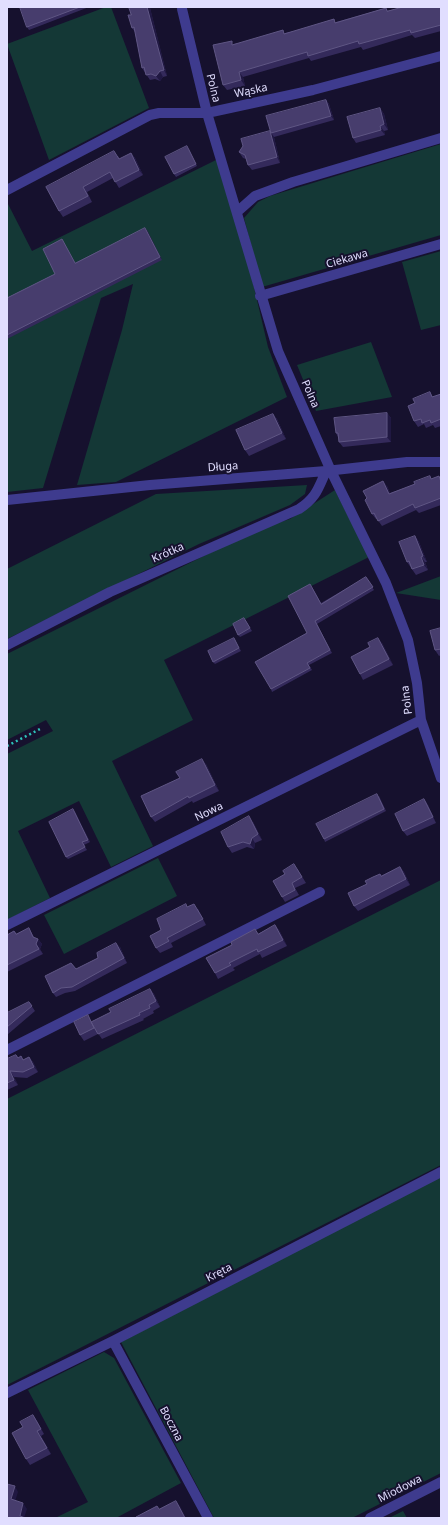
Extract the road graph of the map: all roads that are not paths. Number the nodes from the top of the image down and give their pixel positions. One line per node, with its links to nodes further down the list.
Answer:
1 (182, 9): 3 (street, Polna)
2 (441, 56): 3 (street, Wąska)
3 (207, 113): 5 (street, Wąska); 6 (street, Polna)
4 (441, 138): 6 (street)
5 (7, 190)
6 (237, 212): 8 (street, Polna)
7 (441, 244): 8 (street, Ciekawa)
8 (260, 296): 10 (street, Polna)
9 (441, 462): 10 (street, Długa)
10 (329, 471): 11 (street, Długa); 12 (street, Krótka); 13 (street, Polna)
11 (7, 500)
12 (7, 645)
13 (421, 720): 14 (street, Polna); 16 (street, Nowa)
14 (441, 778)
15 (320, 892): 17 (street)
16 (7, 925)
17 (7, 1050)
18 (441, 1172): 19 (street, Kręta)
19 (112, 1341): 20 (street, Kręta); 22 (street, Boczna)
20 (7, 1393)
21 (441, 1482): 23 (street, Miodowa)
22 (208, 1518)
23 (370, 1518)

